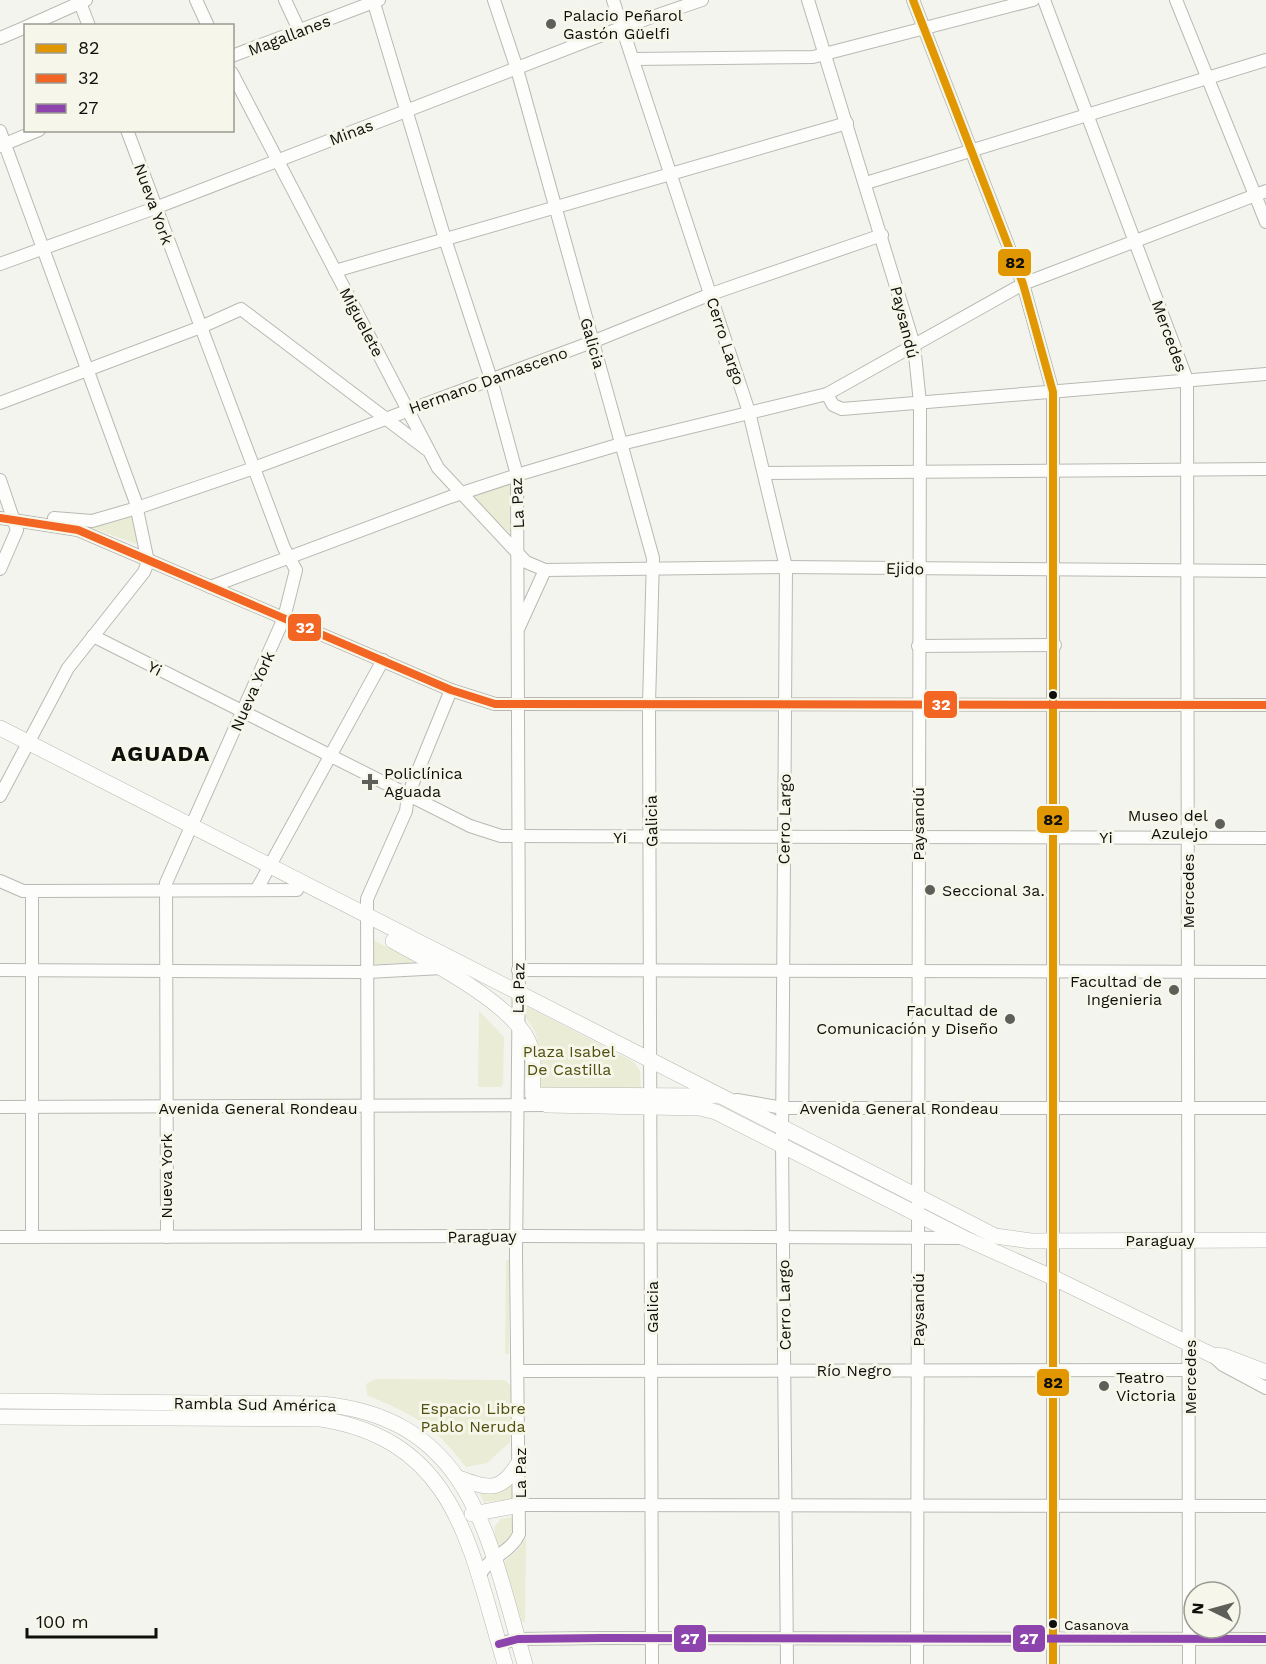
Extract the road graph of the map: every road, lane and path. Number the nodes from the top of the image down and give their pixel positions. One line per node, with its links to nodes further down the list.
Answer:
1 (196, 0): 15 (street)
2 (285, 0): 19 (street)
3 (494, 0): 25 (street, Galicia)
4 (613, 0): 17 (street, Cerro Largo)
5 (702, 0): 17 (street, Minas)
6 (808, 0): 21 (street, Paysandú)
7 (913, 0): 18 (street)
8 (1033, 0): 18 (street)
9 (1044, 0): 29 (street, Mercedes)
10 (1176, 0): 27 (street)
11 (82, 1): 13 (street); 14 (street)
12 (375, 1): 19 (street, Magallanes); 28 (street, La Paz)
13 (31, 24)
14 (88, 24)
15 (207, 24)
16 (24, 27): 20 (street)
17 (623, 27): 23 (street, Cerro Largo); 25 (street, Minas)
18 (924, 27): 21 (street); 34 (street)
19 (299, 30): 22 (street, Magallanes)
20 (0, 38)
21 (826, 54): 23 (street); 30 (street, Paysandú)
22 (234, 56)
23 (634, 59): 36 (street, Cerro Largo)
24 (1266, 60): 27 (street)
25 (517, 69): 28 (street, Minas); 40 (street, Galicia)
26 (234, 77): 35 (street, Miguelete)
27 (1206, 79): 29 (street); 38 (street)
28 (405, 111): 35 (street, Minas); 43 (street, La Paz)
29 (1087, 117): 34 (street); 44 (street, Mercedes)
30 (847, 123): 36 (street); 37 (street, Paysandú)
31 (31, 132): 33 (street)
32 (128, 132): 39 (street, Nueva York)
33 (1, 140): 45 (street)
34 (972, 151): 37 (street); 48 (street)
35 (276, 161): 39 (street, Minas); 47 (street, Miguelete)
36 (673, 175): 40 (street); 49 (street, Cerro Largo)
37 (866, 183): 42 (street, Paysandú)
38 (1260, 193): 41 (street); 44 (street)
39 (154, 208): 45 (street, Minas); 50 (street, Nueva York)
40 (555, 209): 43 (street); 51 (street, Galicia)
41 (1266, 222)
42 (882, 235): 49 (street, Hermano Damasceno); 52 (street, Paysandú)
43 (444, 239): 47 (street); 55 (street, La Paz)
44 (1135, 241): 48 (street); 56 (street, Mercedes)
45 (42, 248): 46 (street, Minas); 53 (street)
46 (0, 264)
47 (335, 271): 61 (street, Miguelete)
48 (1023, 284): 52 (street); 57 (street)
49 (711, 294): 51 (street, Hermano Damasceno); 62 (street, Cerro Largo)
50 (201, 327): 53 (street); 63 (street); 66 (street, Nueva York)
51 (592, 342): 55 (street, Hermano Damasceno); 64 (street, Galicia)
52 (914, 345): 58 (street); 60 (street, Paysandú)
53 (86, 370): 59 (street); 75 (street)
54 (1266, 374): 56 (street)
55 (491, 379): 61 (street, Hermano Damasceno); 72 (street, La Paz)
56 (1187, 380): 57 (street); 68 (street, Mercedes)
57 (1053, 392): 60 (street); 69 (street)
58 (826, 394): 60 (street); 62 (street)
59 (0, 403)
60 (920, 403): 71 (street, Paysandú)
61 (407, 410): 63 (street, Hermano Damasceno); 65 (street, Miguelete)
62 (749, 412): 64 (street); 70 (street, Cerro Largo)
63 (383, 418): 65 (street); 66 (street, Hermano Damasceno)
64 (621, 444): 72 (street); 86 (street, Galicia)
65 (429, 451): 74 (street, Miguelete)
66 (254, 468): 75 (street, Hermano Damasceno); 79 (street, Nueva York)
67 (1266, 469): 68 (street)
68 (1188, 471): 69 (street); 87 (street, Mercedes)
69 (1054, 472): 71 (street); 84 (street)
70 (764, 473): 71 (street); 81 (street, Cerro Largo)
71 (920, 473): 82 (street, Paysandú)
72 (517, 475): 74 (street); 78 (street, La Paz)
73 (0, 480): 77 (street)
74 (461, 493): 78 (street, Miguelete); 79 (street)
75 (137, 508): 77 (street, Hermano Damasceno); 80 (street)
76 (0, 518): 77 (street)
77 (15, 519): 80 (street); 83 (street)
78 (518, 552): 85 (street); 91 (street, La Paz)
79 (291, 558): 89 (street); 90 (street, Nueva York)
80 (147, 559): 89 (street); 92 (street)
81 (786, 567): 82 (street, Ejido); 86 (street, Ejido); 100 (street, Cerro Largo)
82 (918, 568): 84 (street, Ejido); 94 (street, Paysandú)
83 (0, 569)
84 (1055, 569): 87 (street, Ejido); 93 (street)
85 (544, 570): 86 (street, Ejido); 91 (street)
86 (651, 570): 98 (street, Galicia)
87 (1188, 570): 88 (street, Ejido); 101 (street, Mercedes)
88 (1266, 571)
89 (210, 586): 90 (street)
90 (284, 618): 95 (street); 104 (street, Nueva York)
91 (517, 632): 97 (street, La Paz)
92 (93, 636): 104 (street, Yi); 107 (street)
93 (1055, 645): 94 (street); 103 (street)
94 (918, 646): 99 (street, Paysandú)
95 (382, 660): 96 (street); 108 (street)
96 (451, 690): 97 (street); 109 (street)
97 (517, 704): 98 (street); 112 (street, La Paz)
98 (649, 704): 100 (street); 113 (street, Galicia)
99 (918, 704): 100 (street); 103 (street); 115 (street, Paysandú)
100 (785, 705): 114 (street, Cerro Largo)
101 (1189, 705): 102 (street); 103 (street); 117 (street, Mercedes)
102 (1266, 705)
103 (1055, 706): 116 (street)
104 (244, 712): 108 (street, Yi); 111 (street, Nueva York)
105 (0, 728): 107 (main road)
106 (0, 738): 107 (main road)
107 (26, 746): 110 (street); 111 (main road)
108 (330, 756): 109 (street, Yi); 119 (street)
109 (408, 795): 112 (street, Yi); 125 (street)
110 (0, 796)
111 (190, 830): 119 (main road); 122 (street, Nueva York)
112 (518, 837): 113 (street, Yi); 130 (street, La Paz)
113 (651, 837): 114 (street, Yi); 131 (street, Galicia)
114 (784, 837): 115 (street, Yi); 132 (street, Cerro Largo)
115 (918, 837): 116 (street, Yi); 134 (street, Paysandú)
116 (1054, 837): 117 (street, Yi); 133 (street)
117 (1189, 837): 118 (street, Yi); 135 (street, Mercedes)
118 (1266, 838)
119 (268, 870): 121 (street); 123 (main road); 125 (main road)
120 (0, 881): 124 (street)
121 (257, 889): 122 (street); 123 (street)
122 (166, 890): 124 (street); 129 (street, Nueva York)
123 (297, 890): 125 (main road)
124 (32, 891): 128 (street)
125 (367, 921): 126 (main road); 136 (street); 138 (main road, Paraguay)
126 (442, 968): 136 (street); 139 (main road)
127 (0, 970): 128 (street)
128 (32, 970): 129 (street); 147 (street)
129 (165, 970): 136 (street); 148 (street, Nueva York)
130 (519, 970): 131 (street); 138 (street, La Paz)
131 (651, 970): 132 (street); 140 (street, Galicia)
132 (783, 970): 134 (street); 150 (street, Cerro Largo)
133 (1054, 970): 134 (street); 135 (street); 151 (street)
134 (917, 971): 153 (street, Paysandú)
135 (1188, 971): 137 (street); 154 (street, Mercedes)
136 (367, 972): 149 (street)
137 (1266, 972)
138 (518, 991): 139 (street, La Paz); 140 (main road, Paraguay)
139 (517, 1026): 141 (main road, La Paz); 144 (street, La Paz)
140 (651, 1061): 142 (main road, Paraguay); 143 (street, Galicia)
141 (533, 1095): 143 (main road, Avenida General Rondeau); 144 (street, Avenida General Rondeau); 145 (main road)
142 (727, 1099): 143 (main road, Avenida General Rondeau); 150 (street, Avenida General Rondeau); 155 (main road, Paraguay)
143 (651, 1100): 145 (main road, Avenida General Rondeau); 156 (main road); 164 (street, Galicia)
144 (516, 1105): 145 (street, Avenida General Rondeau); 149 (street, Avenida General Rondeau); 160 (street, La Paz)
145 (547, 1105)
146 (0, 1107): 147 (street, Avenida General Rondeau)
147 (32, 1107): 148 (street, Avenida General Rondeau); 162 (street)
148 (166, 1108): 149 (street, Avenida General Rondeau); 163 (street, Nueva York)
149 (367, 1108): 159 (street)
150 (783, 1108): 153 (street, Avenida General Rondeau); 155 (street, Cerro Largo)
151 (1054, 1108): 153 (street, Avenida General Rondeau); 154 (street, Avenida General Rondeau); 168 (street)
152 (1266, 1108): 154 (street, Avenida General Rondeau)
153 (918, 1109): 157 (street, Paysandú)
154 (1189, 1109): 169 (street, Mercedes)
155 (783, 1126): 156 (street, Cerro Largo); 157 (main road, Paraguay)
156 (782, 1144): 158 (main road); 165 (street, Cerro Largo)
157 (918, 1197): 158 (street, Paysandú); 168 (main road, Paraguay)
158 (918, 1214): 166 (main road); 167 (street, Paysandú)
159 (368, 1236): 160 (street, Paraguay); 163 (street, Paraguay)
160 (516, 1236): 164 (street, Paraguay); 177 (street, La Paz)
161 (0, 1237): 162 (street, Paraguay)
162 (32, 1237): 163 (street, Paraguay)
163 (166, 1237)
164 (652, 1237): 165 (street, Paraguay); 178 (street, Galicia)
165 (783, 1238): 167 (street, Paraguay); 179 (street, Cerro Largo)
166 (964, 1238): 167 (street, Paraguay); 171 (main road)
167 (918, 1239): 174 (street, Paysandú)
168 (1054, 1240): 169 (main road, Paraguay); 171 (street)
169 (1189, 1240): 170 (main road, Paraguay); 172 (street, Mercedes)
170 (1266, 1240)
171 (1054, 1278): 172 (main road); 175 (street)
172 (1191, 1344): 173 (main road); 176 (street, Mercedes)
173 (1212, 1355): 180 (main road); 181 (street)
174 (918, 1370): 175 (street, Río Negro); 179 (street, Río Negro); 189 (street, Paysandú)
175 (1053, 1370): 176 (street, Río Negro); 190 (street)
176 (1190, 1370): 191 (street, Mercedes)
177 (518, 1371): 178 (street, Río Negro); 184 (street, La Paz)
178 (652, 1371): 179 (street, Río Negro); 187 (street, Galicia)
179 (784, 1371): 188 (street, Cerro Largo)
180 (1266, 1372)
181 (1266, 1388)
182 (0, 1401): 185 (main road, Rambla Sud América)
183 (0, 1417): 193 (main road, Rambla Sud América)
184 (520, 1461): 185 (main road); 186 (street, La Paz)
185 (458, 1478): 194 (main road, Rambla Sud América)
186 (520, 1505): 187 (street); 194 (main road); 195 (street, La Paz)
187 (651, 1505): 188 (street); 198 (street, Galicia)
188 (785, 1505): 189 (street); 200 (street, Cerro Largo)
189 (918, 1506): 190 (street); 201 (street, Paysandú)
190 (1052, 1506): 191 (street); 205 (street)
191 (1190, 1506): 192 (street); 197 (street, Mercedes)
192 (1266, 1506)
193 (455, 1509): 194 (main road); 196 (main road, Rambla Sud América)
194 (480, 1514): 195 (main road, Rambla Sud América)
195 (494, 1558): 196 (street, La Paz); 199 (main road, Rambla Sud América)
196 (479, 1577): 207 (main road, Rambla Sud América)
197 (1189, 1580)
198 (651, 1638): 199 (street); 200 (street); 210 (street, Galicia)
199 (518, 1639): 207 (street); 209 (main road, Rambla Sud América)
200 (786, 1639): 201 (street); 211 (street, Cerro Largo)
201 (917, 1639): 205 (street); 212 (street, Paysandú)
202 (1182, 1639): 205 (street)
203 (1242, 1639): 204 (street)
204 (1266, 1639)
205 (1053, 1640): 213 (street)
206 (1189, 1640): 214 (street, Mercedes)
207 (499, 1644): 208 (main road, Rambla Sud América)
208 (505, 1664)
209 (525, 1664)
210 (652, 1664)
211 (787, 1664)
212 (917, 1664)
213 (1053, 1664)
214 (1189, 1664)

